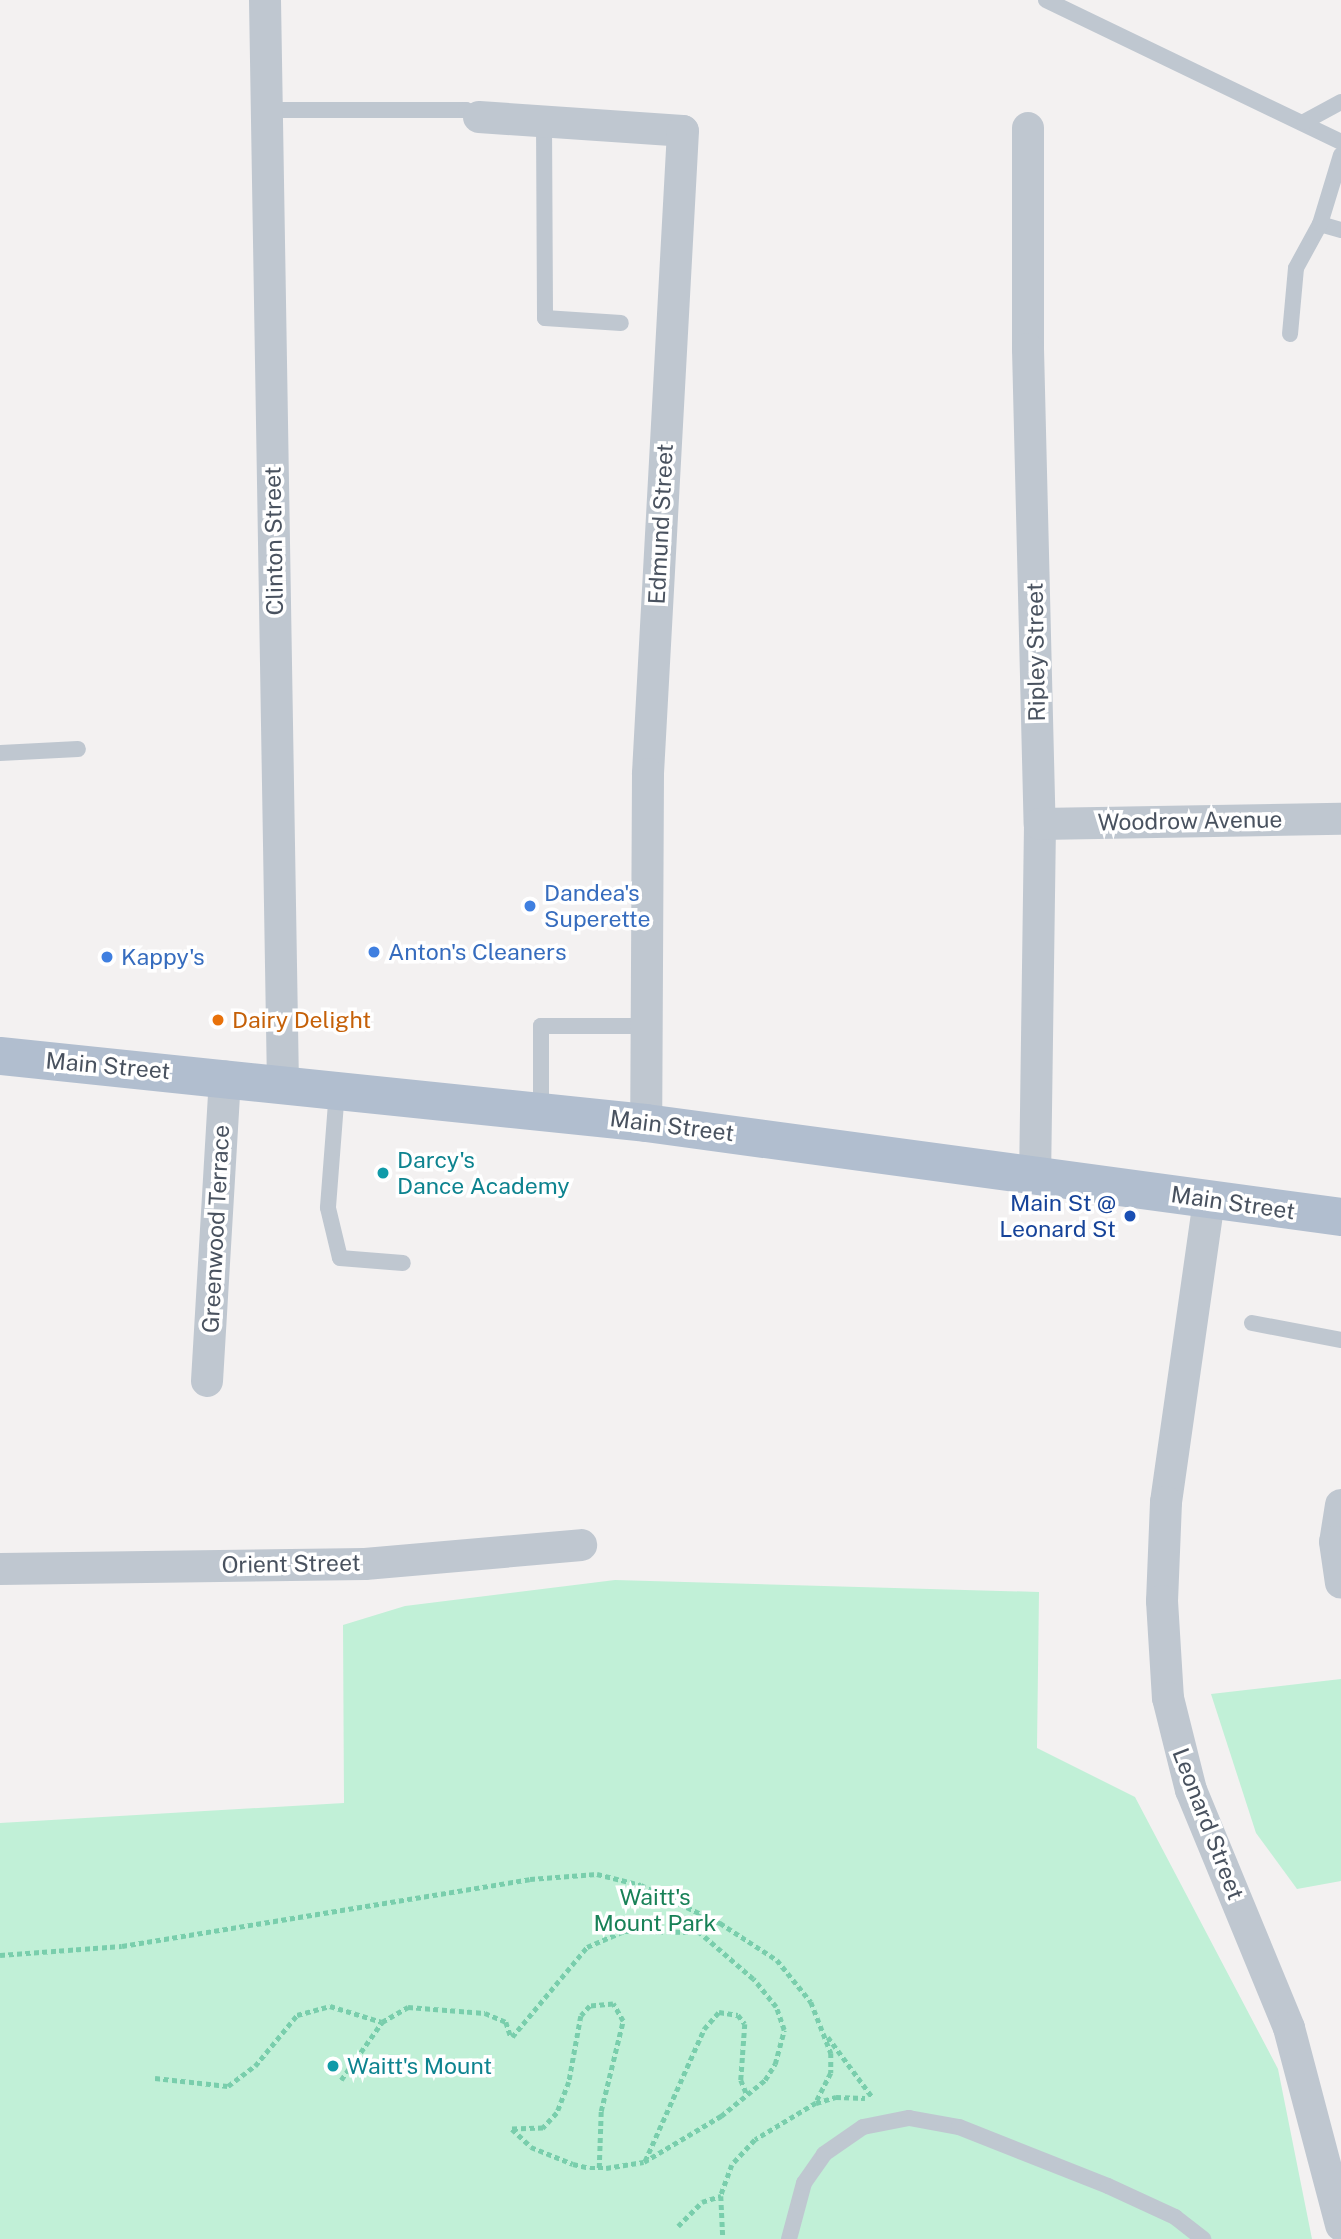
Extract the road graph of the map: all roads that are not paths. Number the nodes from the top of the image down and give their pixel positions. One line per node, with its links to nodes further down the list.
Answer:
1 (265, 0): 4 (street, Clinton Street)
2 (1046, 0): 7 (lane)
3 (1341, 102): 7 (lane)
4 (267, 110): 5 (lane); 22 (street, Clinton Street)
5 (479, 117): 6 (street, Edmund Street)
6 (544, 122): 13 (lane); 19 (street, Edmund Street)
7 (1304, 122): 9 (lane)
8 (1028, 128): 18 (street, Ripley Street)
9 (1341, 142)
10 (1341, 156): 11 (lane)
11 (1320, 224): 12 (lane); 14 (lane)
12 (1341, 230)
13 (621, 323)
14 (1290, 334)
15 (78, 749): 16 (lane)
16 (0, 753)
17 (1341, 818): 18 (street, Woodrow Avenue)
18 (1040, 824): 26 (street, Ripley Street)
19 (646, 1026): 24 (lane); 25 (street, Edmund Street)
20 (0, 1056): 21 (main road, Main Street)
21 (225, 1077): 22 (main road, Main Street); 32 (street, Greenwood Terrace)
22 (283, 1082): 23 (main road, Main Street)
23 (338, 1088): 24 (main road, Main Street); 29 (lane)
24 (541, 1110): 25 (main road, Main Street)
25 (646, 1123): 26 (main road, Main Street)
26 (1035, 1176): 27 (main road, Main Street)
27 (1209, 1200): 28 (main road, Main Street); 37 (street, Leonard Street)
28 (1341, 1217)
29 (402, 1263)
30 (1252, 1324): 31 (lane)
31 (1341, 1340)
32 (206, 1381)
33 (1341, 1505): 36 (street)
34 (582, 1545): 35 (street, Orient Street)
35 (0, 1569)
36 (1341, 1583)
37 (1341, 2225)
38 (789, 2239): 39 (lane)
39 (1203, 2239)

